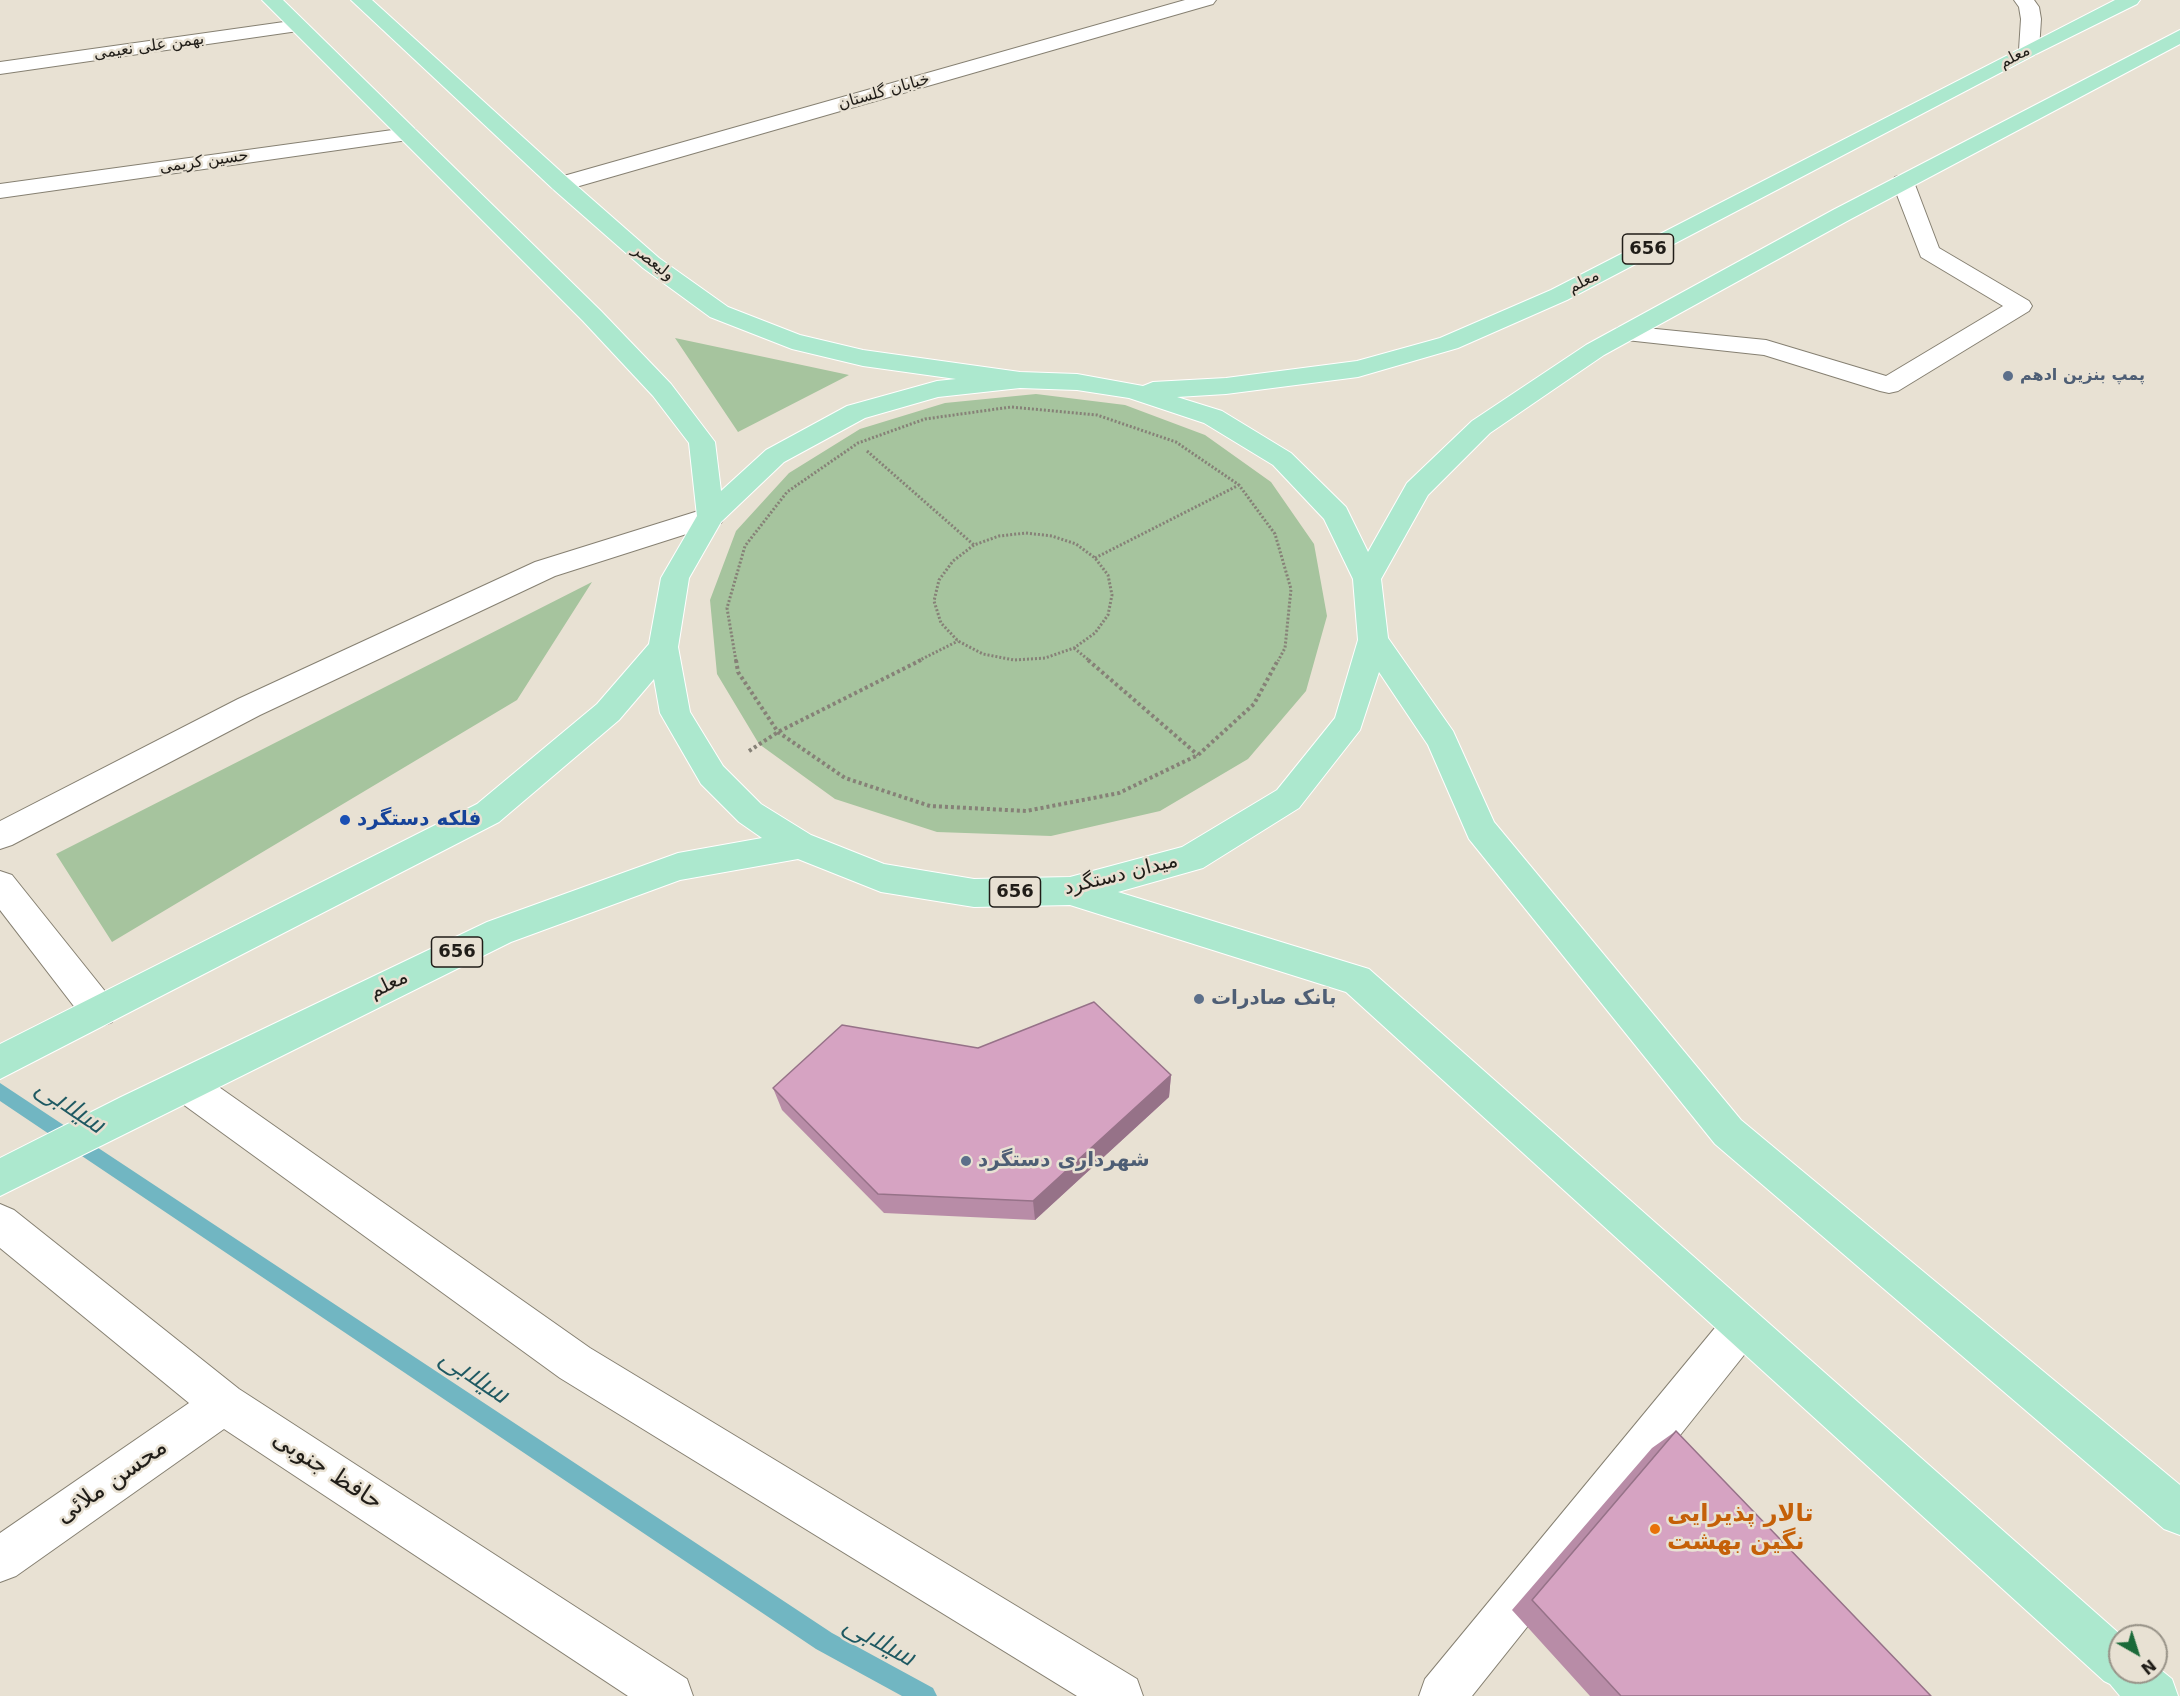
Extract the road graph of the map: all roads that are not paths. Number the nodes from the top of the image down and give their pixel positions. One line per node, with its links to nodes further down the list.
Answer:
1 (272, 0): 6 (main road)
2 (361, 0): 12 (main road, ولیعصر)
3 (1206, 0): 12 (street, خیابان گلستان)
4 (2024, 0): 8 (street)
5 (2130, 0): 8 (main road, معلم / 656)
6 (298, 26): 9 (street, بهمن علی نعیمی); 10 (main road)
7 (2180, 36): 11 (main road)
8 (2029, 50): 16 (main road, معلم / 656)
9 (0, 68)
10 (408, 134): 13 (street, حسین کریمی); 17 (main road)
11 (1903, 182): 14 (main road); 14 (street)
12 (561, 184): 15 (main road, ولیعصر)
13 (0, 191)
14 (1626, 333): 18 (main road)
15 (1020, 380): 16 (main road, میدان دستگرد / 656); 17 (main road, میدان دستگرد / 656)
16 (1133, 391): 18 (main road, میدان دستگرد / 656)
17 (711, 516): 20 (main road, میدان دستگرد / 656); 21 (street)
18 (1367, 579): 19 (main road, میدان دستگرد / 656)
19 (1373, 640): 24 (main road, میدان دستگرد / 656); 32 (main road)
20 (663, 647): 22 (main road, میدان دستگرد / 656); 25 (main road)
21 (0, 836)
22 (799, 845): 24 (main road, میدان دستگرد / 656); 27 (main road, معلم / 656)
23 (0, 885): 25 (street)
24 (1070, 891): 30 (main road)
25 (84, 1019): 26 (main road)
26 (0, 1062)
27 (186, 1085): 28 (main road, معلم / 656); 37 (street)
28 (0, 1178)
29 (0, 1223): 31 (street, حافظ جنوبی)
30 (1742, 1326): 34 (main road); 38 (street)
31 (224, 1404): 33 (street, محسن ملائی); 36 (street, حافظ جنوبی)
32 (2180, 1513)
33 (0, 1560)
34 (2108, 1654)
35 (2142, 1684): 39 (main road)
36 (670, 1696)
37 (1120, 1696)
38 (1442, 1696)
39 (2155, 1696)

